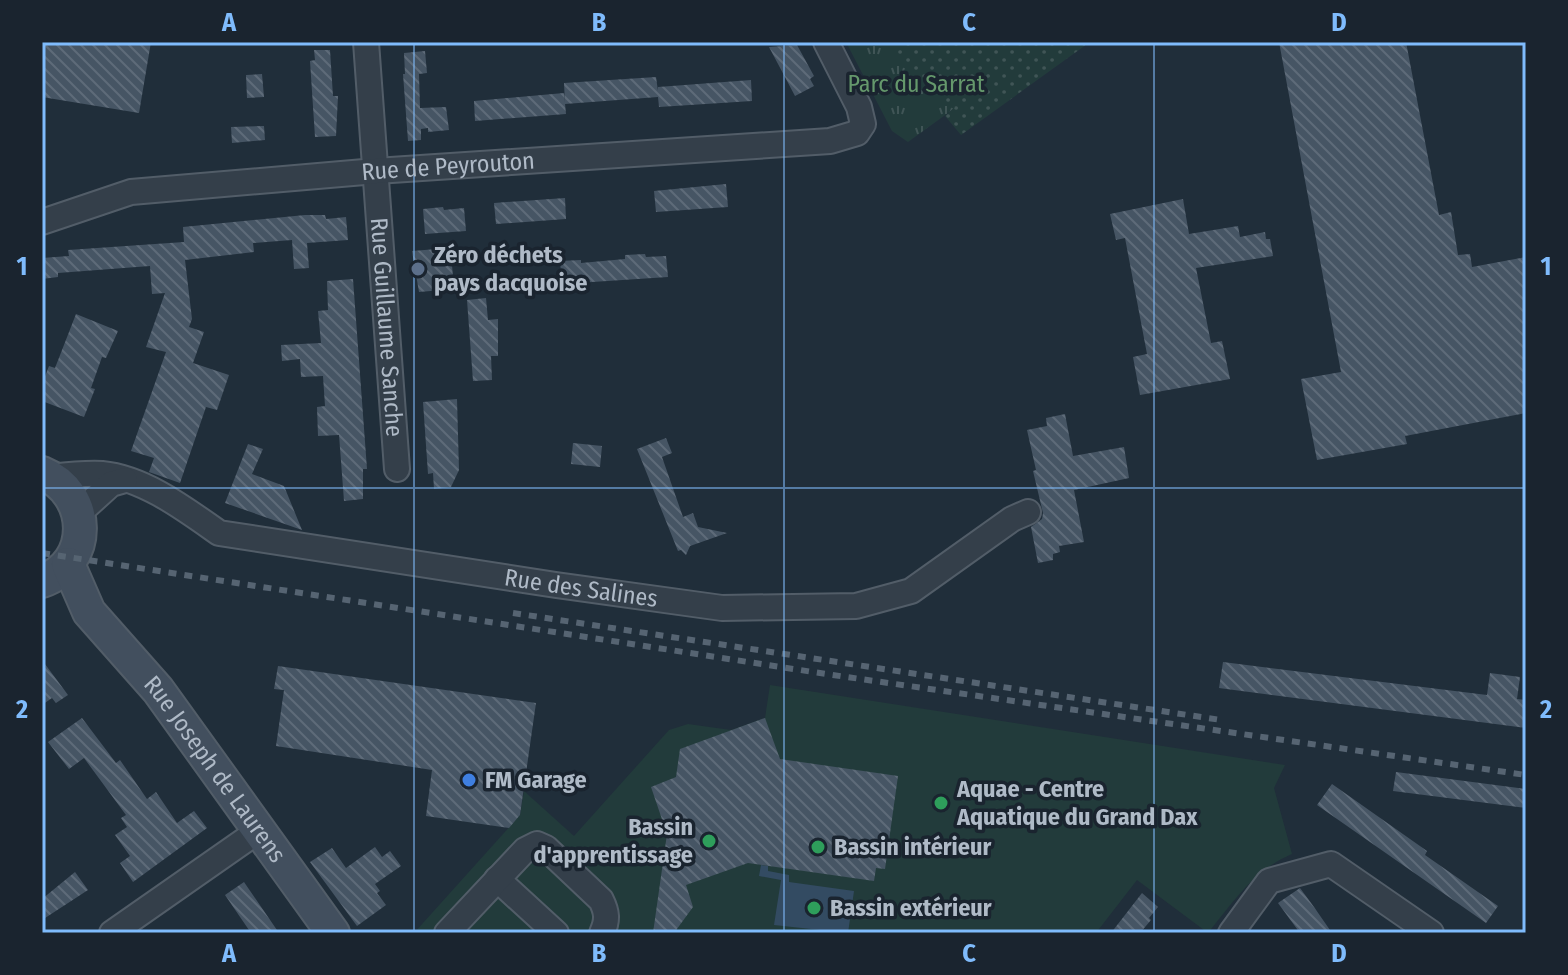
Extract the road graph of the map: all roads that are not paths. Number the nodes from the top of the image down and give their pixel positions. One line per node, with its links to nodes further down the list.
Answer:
1 (366, 42): 3 (street, Rue Guillaume Sanche)
2 (826, 42): 3 (street, Rue de Peyrouton)
3 (376, 171): 4 (street, Rue de Peyrouton); 5 (street, Rue Guillaume Sanche)
4 (42, 222)
5 (397, 469)
6 (47, 475): 7 (street, Rue des Salines); 9 (main road)
7 (125, 480): 8 (street, Rue des Salines); 9 (street)
8 (1028, 512)
9 (79, 513): 10 (main road)
10 (51, 577): 11 (main road, Rue Joseph de Laurens)
11 (261, 829): 14 (street); 15 (main road, Rue Joseph de Laurens)
12 (497, 879): 13 (street); 16 (street); 17 (street)
13 (462, 928)
14 (112, 933)
15 (333, 933)
16 (556, 933)
17 (602, 933)
18 (1231, 933): 19 (street)
19 (1431, 933)

